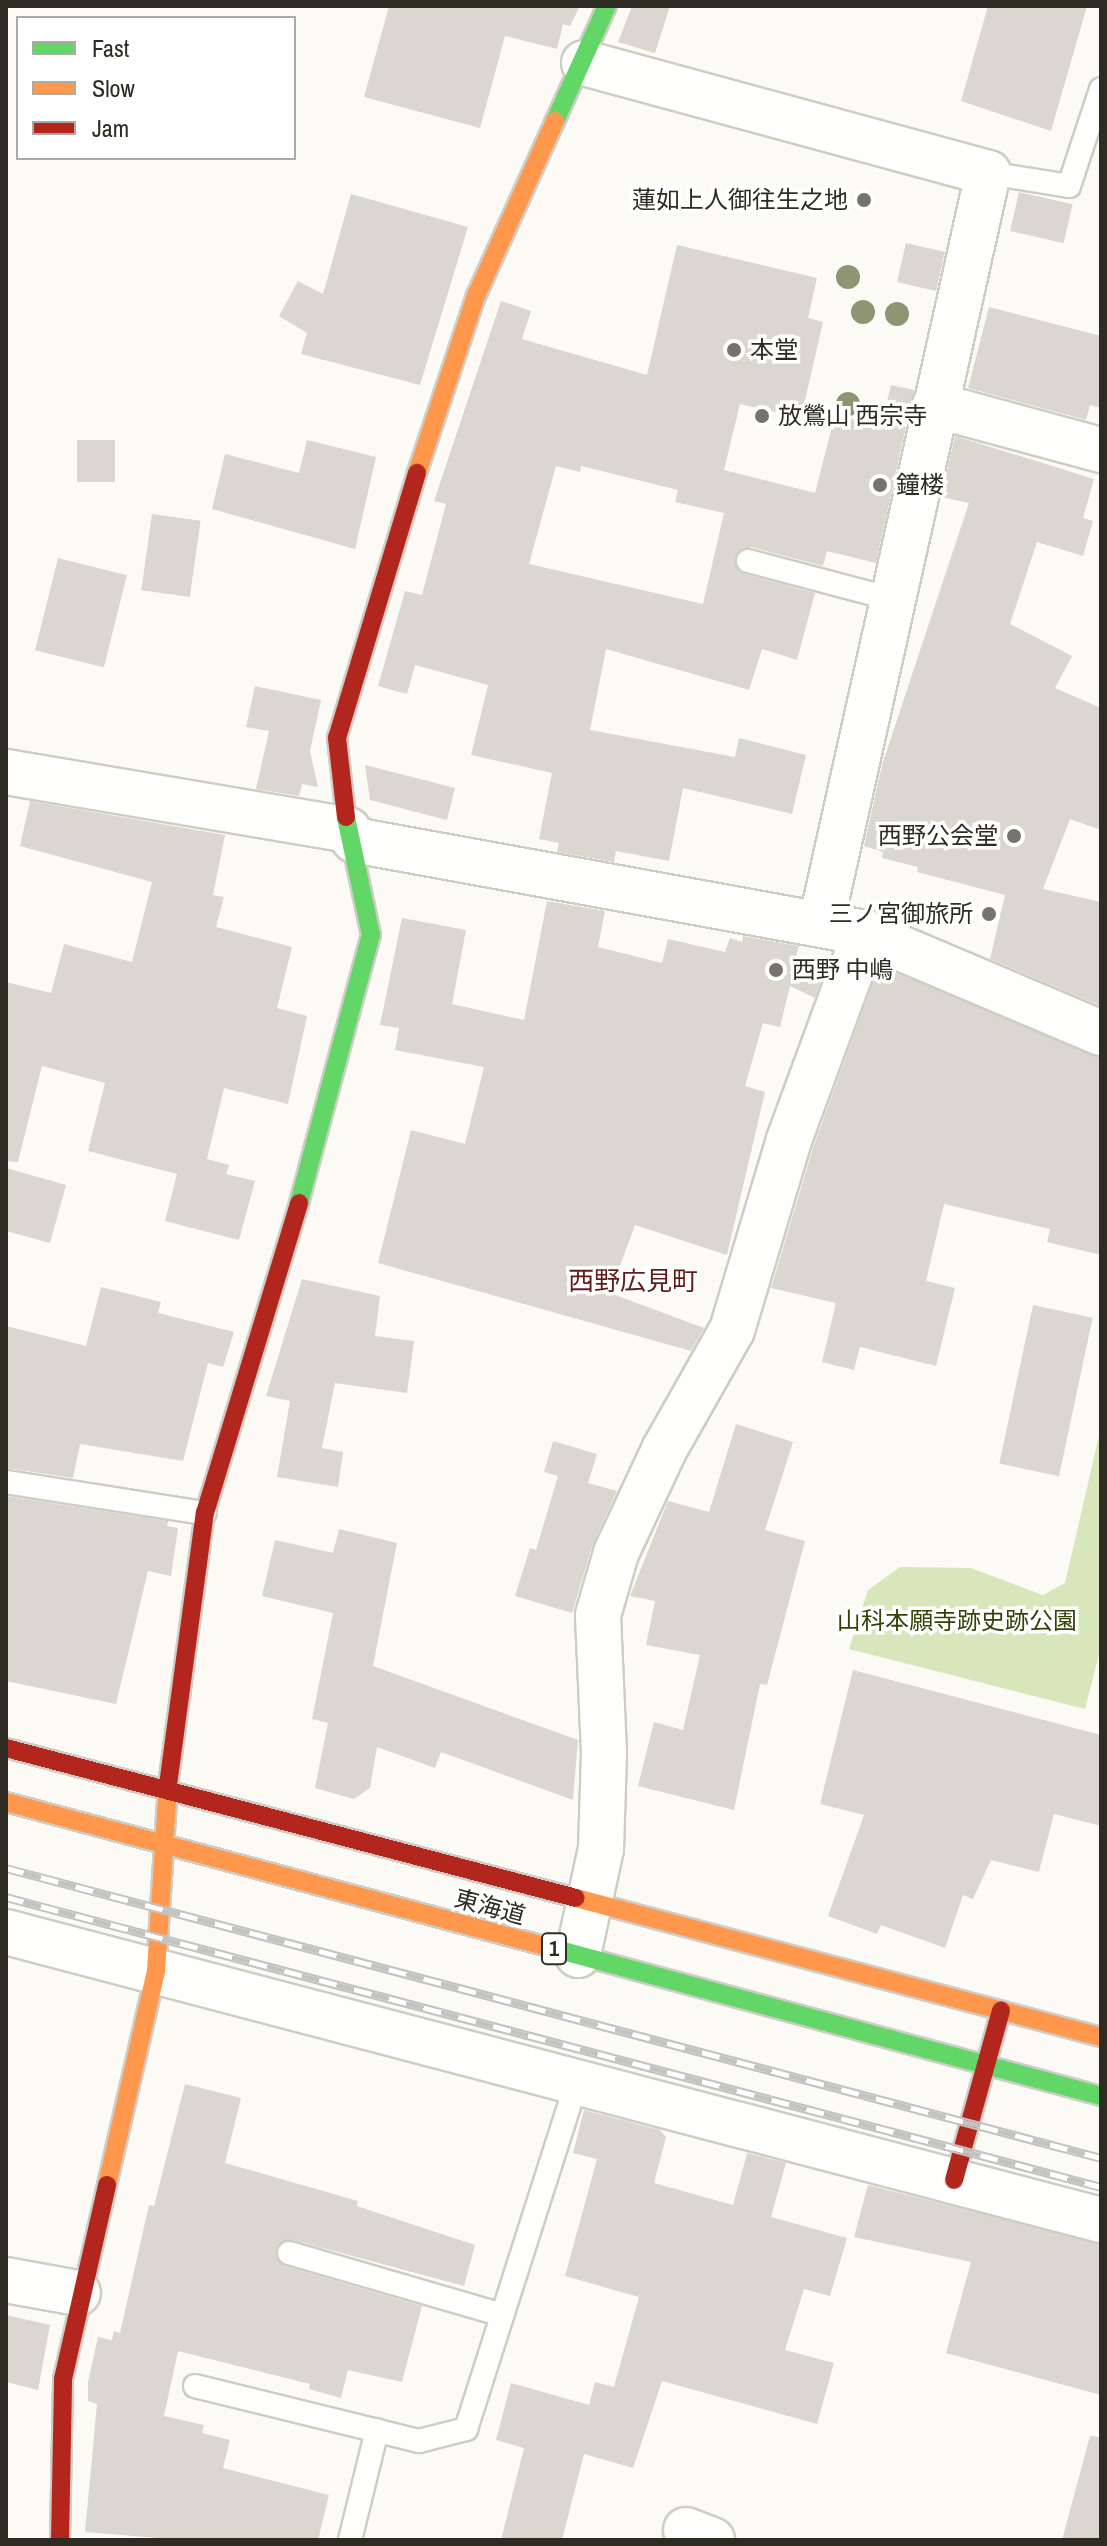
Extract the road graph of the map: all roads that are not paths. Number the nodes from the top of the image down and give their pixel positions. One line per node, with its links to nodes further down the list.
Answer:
1 (607, 6): 2 (main road)
2 (584, 63): 4 (street); 10 (main road)
3 (1101, 89): 4 (lane)
4 (988, 173): 5 (street)
5 (935, 405): 6 (street); 8 (street)
6 (1101, 450)
7 (748, 561): 8 (lane)
8 (892, 599): 11 (street)
9 (6, 772): 10 (street)
10 (351, 835): 11 (street); 15 (main road)
11 (821, 923): 12 (street)
12 (865, 933): 13 (street); 20 (street)
13 (1101, 1033)
14 (6, 1482): 15 (lane)
15 (205, 1513): 17 (main road)
16 (6, 1748): 17 (main road, 東海道 / 1)
17 (167, 1791): 19 (main road); 20 (main road, 東海道 / 1)
18 (6, 1802): 19 (main road, 東海道 / 1)
19 (165, 1844): 22 (main road, 東海道 / 1); 23 (main road)
20 (592, 1903): 22 (street); 24 (main road, 東海道 / 1)
21 (6, 1932): 23 (street)
22 (578, 1955): 26 (main road, 東海道 / 1)
23 (156, 1971): 27 (street); 33 (main road)
24 (1001, 2010): 25 (main road, 東海道 / 1); 26 (main road)
25 (1101, 2037)
26 (985, 2066): 28 (main road, 東海道 / 1); 29 (main road)
27 (577, 2082): 29 (street); 34 (lane)
28 (1101, 2096)
29 (954, 2180): 30 (street)
30 (1101, 2220)
31 (289, 2253): 34 (lane)
32 (6, 2280): 33 (street)
33 (78, 2293): 37 (main road)
34 (502, 2315): 36 (lane)
35 (195, 2386): 36 (lane)
36 (377, 2430): 38 (lane)
37 (60, 2540)
38 (350, 2540)

